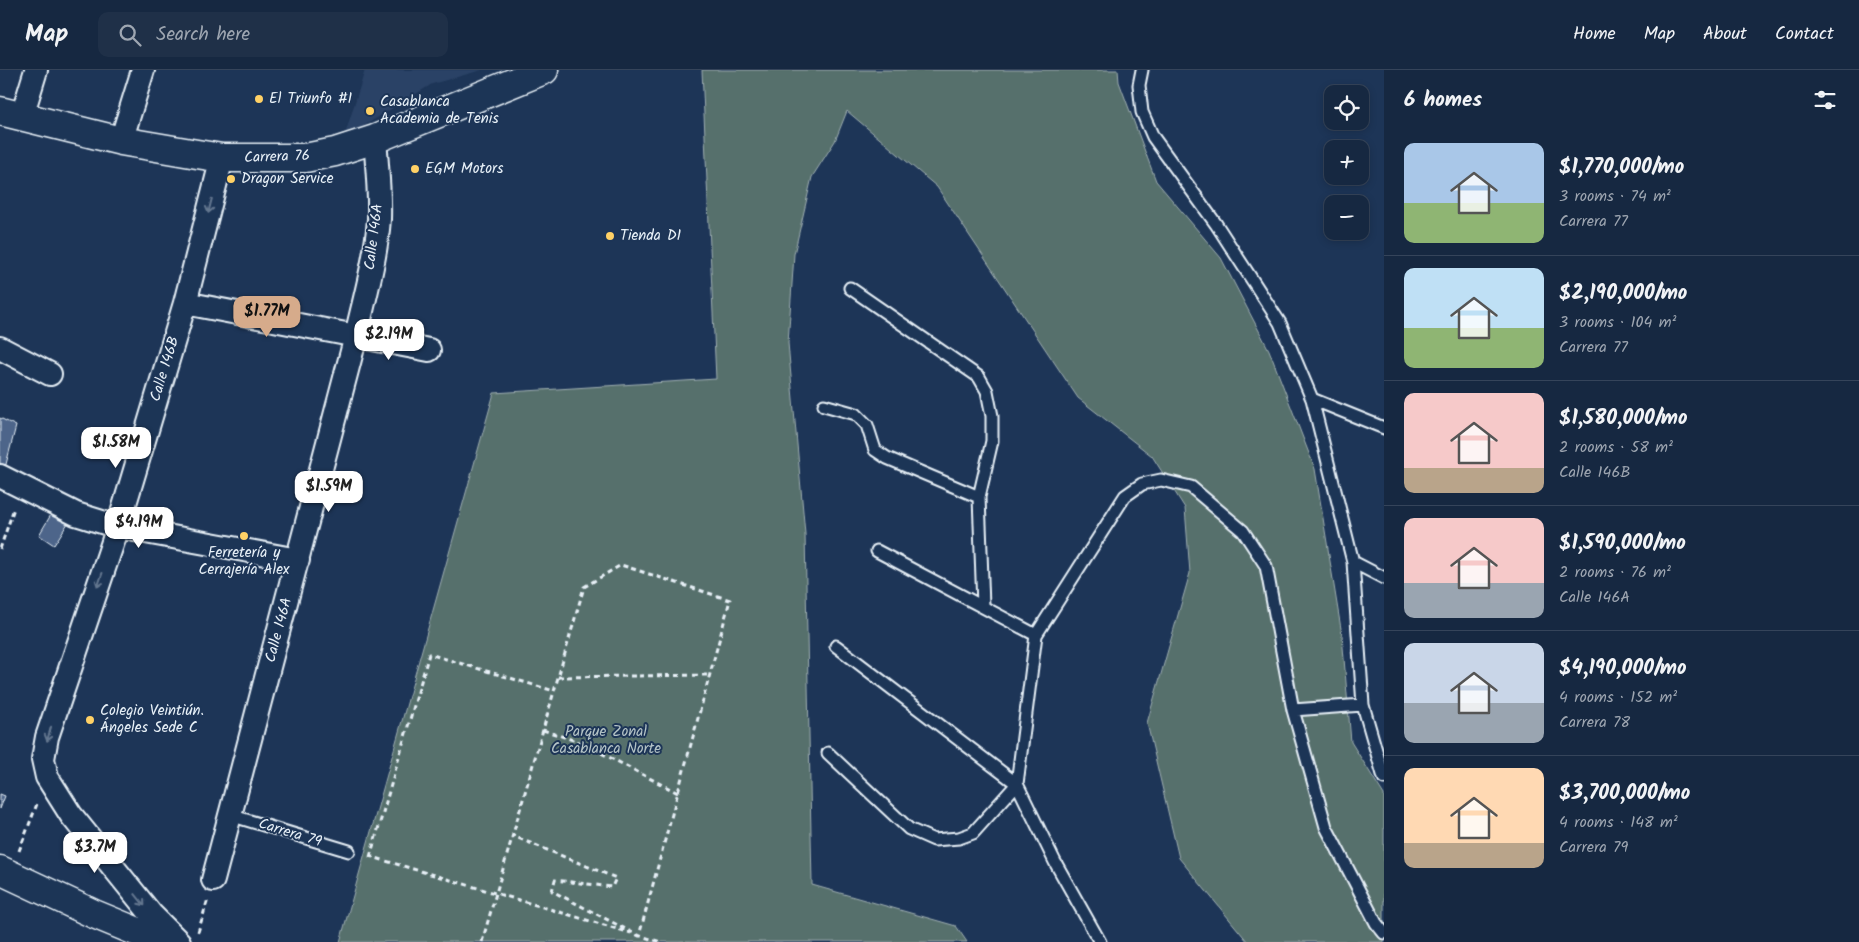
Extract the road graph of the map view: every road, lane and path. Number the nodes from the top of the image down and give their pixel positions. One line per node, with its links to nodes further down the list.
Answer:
1 (36, 70): 5 (street)
2 (143, 70): 7 (street)
3 (544, 70): 6 (street, Carrera 76)
4 (1142, 70): 15 (lane)
5 (11, 114): 7 (street, Carrera 76)
6 (375, 139): 8 (street, Carrera 76); 11 (street, Calle 146A)
7 (121, 141): 8 (street, Carrera 76)
8 (222, 158): 10 (street, Calle 146B, one-way to 10)
9 (850, 288): 20 (lane)
10 (185, 303): 11 (street); 21 (street, Calle 146B)
11 (356, 336): 13 (street); 24 (street, Calle 146A)
12 (0, 348): 14 (street)
13 (429, 350)
14 (50, 374)
15 (1312, 399): 17 (lane); 25 (lane)
16 (824, 405): 20 (lane)
17 (1384, 428)
18 (0, 476): 19 (street)
19 (22, 486): 21 (street); 22 (path)
20 (979, 497): 27 (lane)
21 (118, 526): 24 (street); 37 (street, Calle 146B, one-way to 37)
22 (0, 549)
23 (877, 551): 27 (lane)
24 (298, 560): 41 (street, Calle 146A)
25 (1353, 562): 26 (lane); 33 (lane)
26 (1384, 578)
27 (983, 606): 28 (lane)
28 (1036, 634): 34 (lane); 39 (lane)
29 (836, 646): 39 (lane)
30 (710, 675): 31 (path); 31 (path); 40 (path)
31 (558, 677): 32 (path)
32 (554, 691): 35 (path); 44 (path)
33 (1362, 705): 34 (lane); 38 (lane)
34 (1293, 710): 48 (lane)
35 (543, 730): 40 (path); 42 (path)
36 (828, 753): 39 (lane)
37 (47, 777): 45 (path); 50 (street, one-way to 50)
38 (1384, 778)
39 (1017, 784): 54 (lane)
40 (678, 793): 49 (path)
41 (230, 816): 43 (lane, Carrera 79); 46 (street, Calle 146A)
42 (513, 836): 47 (path); 49 (path)
43 (349, 851): 44 (path)
44 (370, 857): 47 (path)
45 (5, 873): 51 (street)
46 (213, 880): 50 (path)
47 (497, 894): 49 (path); 52 (path)
48 (1384, 933)
49 (639, 936): 53 (path)
50 (188, 938)
51 (162, 942)
52 (482, 942)
53 (661, 942)
54 (1100, 942)

